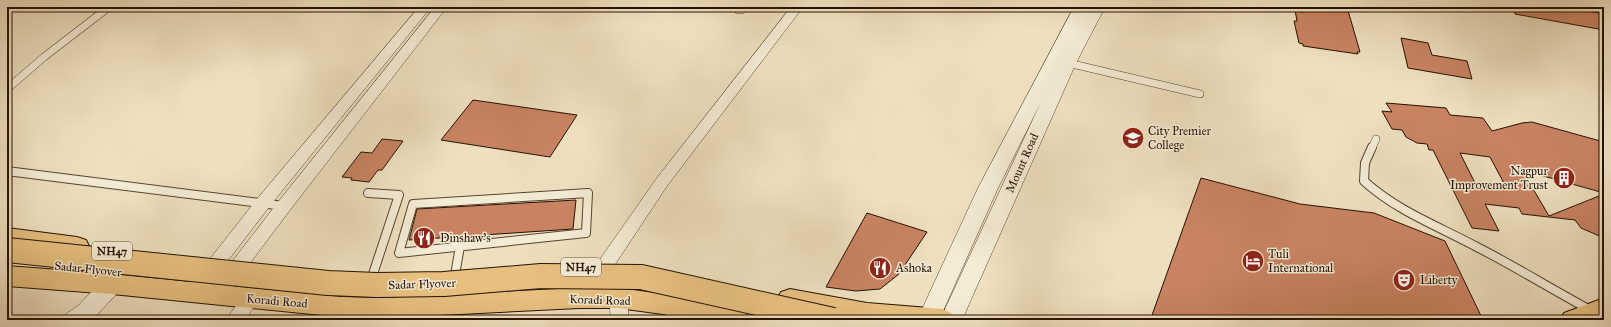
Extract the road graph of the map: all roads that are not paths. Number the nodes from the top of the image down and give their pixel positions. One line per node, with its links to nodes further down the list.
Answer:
1 (109, 7): 8 (lane)
2 (425, 7): 13 (street)
3 (441, 7): 14 (street)
4 (797, 7): 20 (street)
5 (1082, 7): 34 (street)
6 (1097, 7): 7 (street, Mount Road)
7 (1068, 63): 9 (lane); 34 (street, Mount Road)
8 (7, 89)
9 (1200, 94)
10 (1376, 139): 28 (lane)
11 (7, 171): 13 (lane)
12 (368, 193): 23 (lane)
13 (263, 203): 14 (lane); 19 (street)
14 (284, 206): 19 (street)
15 (7, 237): 19 (main road, NH47)
16 (460, 246): 16 (lane); 21 (lane)
17 (7, 250): 33 (main road, Sadar Flyover, bridge)
18 (7, 260): 32 (main road, Sadar Flyover)
19 (229, 263): 23 (main road, NH47); 25 (street); 25 (street)
20 (604, 267): 21 (main road, NH47); 34 (main road, NH47)
21 (455, 275): 23 (main road, NH47)
22 (7, 276): 24 (main road, Koradi Road)
23 (372, 276)
24 (112, 284): 25 (main road, Koradi Road); 29 (street)
25 (205, 293): 26 (main road, Koradi Road)
26 (250, 299): 27 (main road, Koradi Road); 30 (street)
27 (619, 309): 31 (main road, Koradi Road)
28 (1590, 313)
29 (74, 320)
30 (235, 320)
31 (737, 320)
32 (788, 320)
33 (833, 320)
34 (937, 320)

